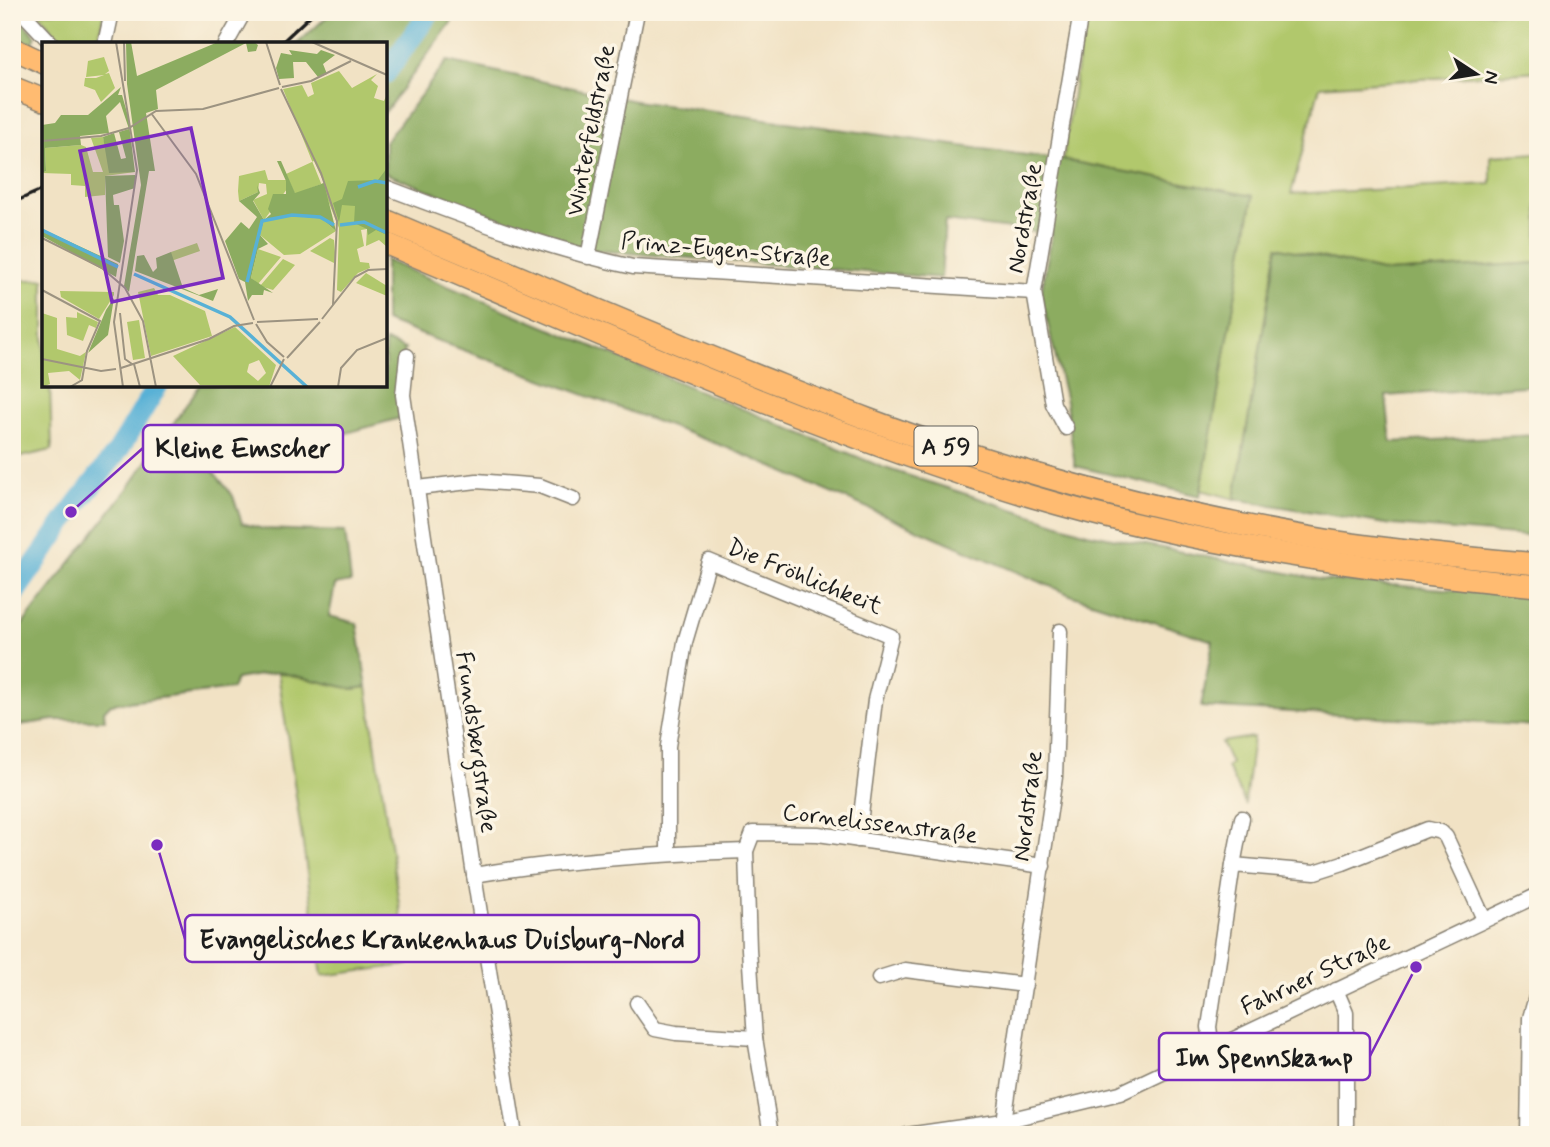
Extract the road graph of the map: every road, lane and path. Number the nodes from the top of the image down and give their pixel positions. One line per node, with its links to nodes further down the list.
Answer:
1 (22, 12): 6 (street)
2 (112, 12): 7 (street)
3 (244, 12): 8 (street)
4 (637, 12): 20 (street, Winterfeldstraße)
5 (1081, 12): 21 (street, Nordstraße)
6 (50, 42)
7 (105, 42)
8 (227, 42)
9 (12, 48): 10 (highway)
10 (42, 62)
11 (12, 63): 12 (highway)
12 (42, 75)
13 (12, 86): 15 (highway)
14 (12, 99): 16 (highway)
15 (42, 99)
16 (42, 107)
17 (387, 188): 20 (street, Prinz-Eugen-Straße)
18 (387, 221): 26 (highway, A 59)
19 (387, 244): 27 (highway, A 59)
20 (588, 257): 21 (street, Prinz-Eugen-Straße)
21 (1034, 292): 23 (street, Nordstraße)
22 (407, 356): 24 (street, Frundsbergstraße)
23 (1066, 428)
24 (418, 488): 25 (street); 35 (street, Frundsbergstraße)
25 (573, 499)
26 (1538, 564)
27 (1538, 586)
28 (1060, 631): 34 (street, Nordstraße)
29 (1242, 818): 33 (street)
30 (858, 839): 31 (street, Cornelissenstraße); 32 (street, Die Fröhlichkeit); 34 (street, Cornelissenstraße)
31 (746, 851): 32 (street); 43 (street)
32 (668, 854): 35 (street)
33 (1233, 865): 37 (street); 44 (street)
34 (1043, 866): 39 (street, Nordstraße)
35 (474, 875): 46 (street, Frundsbergstraße)
36 (1538, 895): 37 (street, Fahrner Straße)
37 (1484, 919): 40 (street, Fahrner Straße)
38 (879, 978): 39 (street)
39 (1025, 985): 45 (street, Nordstraße)
40 (1336, 990): 44 (street, Fahrner Straße); 49 (street)
41 (1536, 997): 50 (street)
42 (637, 1003): 43 (street)
43 (755, 1038): 47 (street)
44 (1212, 1048): 45 (street, Fahrner Straße)
45 (1003, 1128): 48 (street, Fahrner Straße)
46 (515, 1135)
47 (771, 1135)
48 (907, 1135)
49 (1346, 1135)
50 (1528, 1135)

